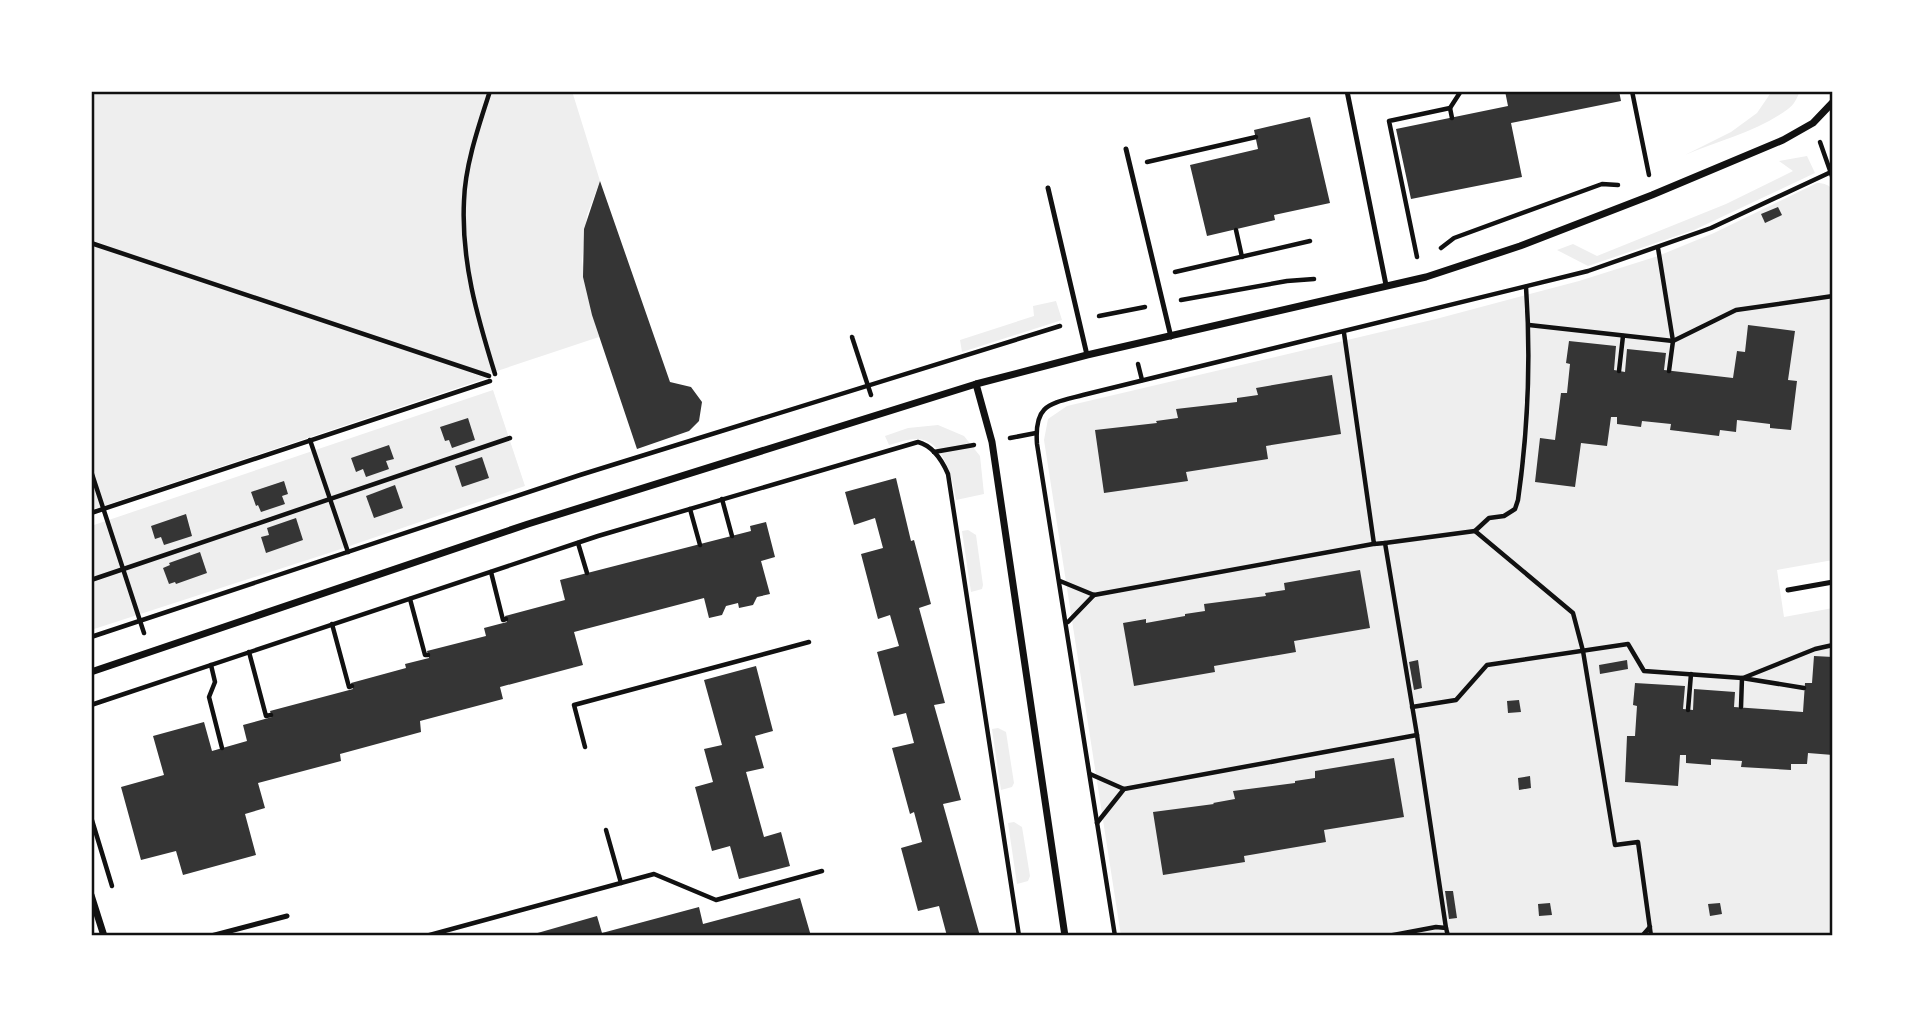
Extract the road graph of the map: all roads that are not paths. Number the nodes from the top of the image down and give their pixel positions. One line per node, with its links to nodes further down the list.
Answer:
1 (1347, 91): 5 (lane)
2 (1833, 102): 5 (street)
3 (1126, 149): 6 (lane)
4 (1048, 188): 7 (lane)
5 (1386, 285): 6 (street)
6 (1171, 337): 7 (street)
7 (1087, 355): 8 (street)
8 (976, 384): 11 (street); 16 (street)
9 (1833, 582): 10 (lane)
10 (1788, 590)
11 (91, 673)
12 (91, 895): 14 (street)
13 (287, 916): 15 (lane)
14 (104, 936)
15 (211, 936)
16 (1065, 936)

